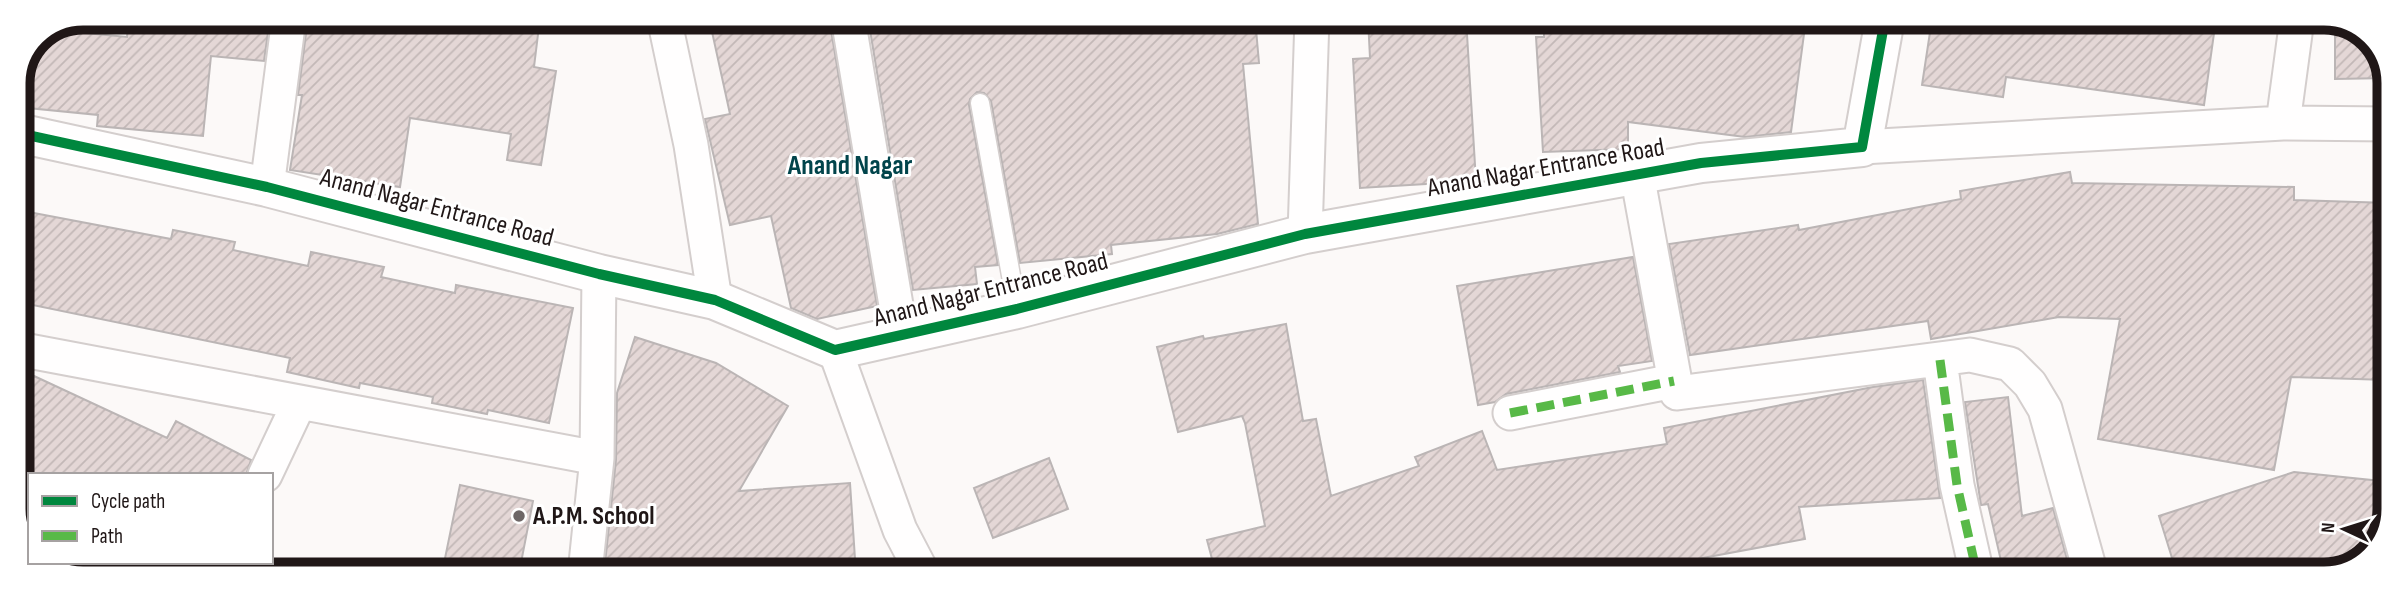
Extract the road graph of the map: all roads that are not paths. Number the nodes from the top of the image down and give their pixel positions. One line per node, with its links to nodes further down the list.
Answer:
1 (287, 30): 13 (street)
2 (667, 30): 16 (street)
3 (850, 30): 18 (street)
4 (1312, 30): 14 (street)
5 (1883, 30): 11 (street)
6 (2296, 30): 8 (street)
7 (980, 103): 17 (lane)
8 (2283, 122): 9 (street); 11 (street)
9 (2377, 124)
10 (30, 136): 13 (street, Anand Nagar Entrance Road)
11 (1862, 146): 12 (street, Anand Nagar Entrance Road)
12 (1637, 174): 14 (street, Anand Nagar Entrance Road); 22 (street)
13 (267, 187): 15 (street, Anand Nagar Entrance Road)
14 (1305, 233): 17 (street, Anand Nagar Entrance Road)
15 (598, 274): 16 (street, Anand Nagar Entrance Road); 25 (street)
16 (715, 300): 19 (street, Anand Nagar Entrance Road)
17 (1017, 309): 18 (street, Anand Nagar Entrance Road)
18 (901, 335): 19 (street, Anand Nagar Entrance Road)
19 (835, 350): 28 (street)
20 (30, 351): 23 (street)
21 (1940, 360): 22 (street); 29 (street); 30 (street)
22 (1674, 381): 24 (street)
23 (299, 403): 25 (street); 26 (street)
24 (1510, 412)
25 (597, 458): 27 (street)
26 (266, 473)
27 (586, 562)
28 (917, 562)
29 (1974, 562)
30 (2088, 562)

